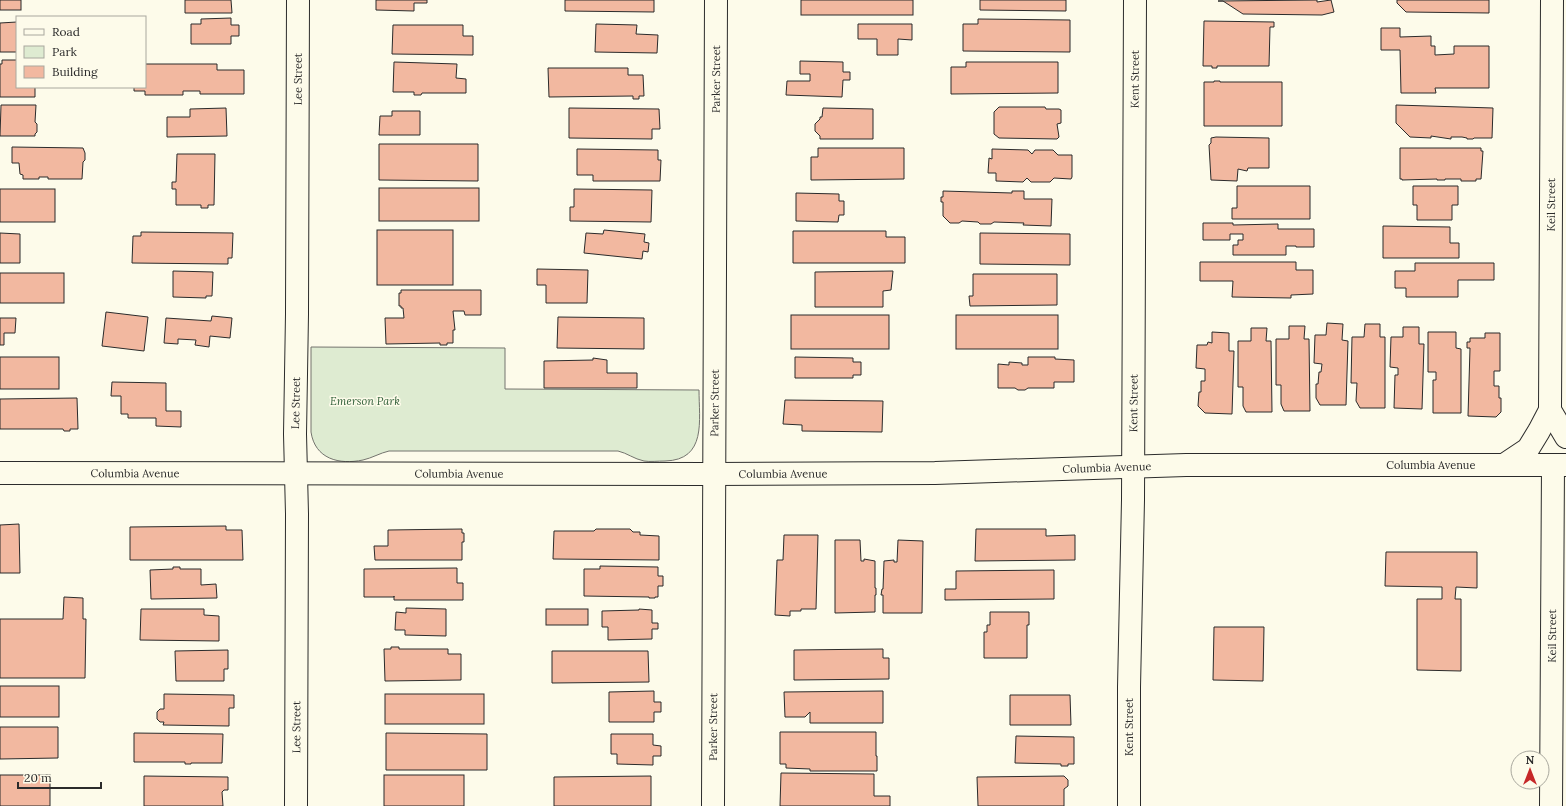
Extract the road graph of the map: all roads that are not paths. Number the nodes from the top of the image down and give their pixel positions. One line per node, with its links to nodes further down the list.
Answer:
1 (298, 0): 11 (street, Lee Street)
2 (716, 0): 12 (street, Parker Street)
3 (1135, 0): 9 (street, Kent Street)
4 (1552, 0): 5 (street, Keil Street)
5 (1550, 410): 6 (street); 7 (street, Keil Street)
6 (1566, 437)
7 (1504, 465): 8 (street, Columbia Avenue); 9 (street, Columbia Avenue)
8 (1560, 465): 16 (street, Keil Street)
9 (1133, 466): 12 (street, Columbia Avenue); 15 (street, Kent Street)
10 (0, 473): 11 (street, Columbia Avenue)
11 (296, 474): 12 (street, Columbia Avenue); 13 (street, Lee Street)
12 (713, 474): 14 (street, Parker Street)
13 (296, 806)
14 (713, 806)
15 (1128, 806)
16 (1551, 806)

